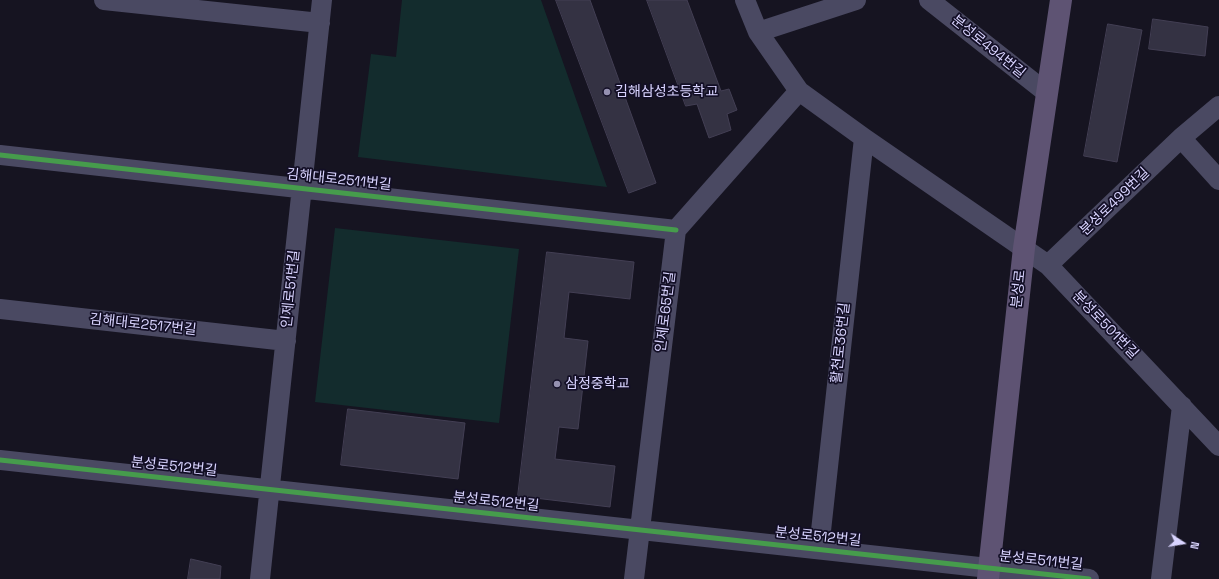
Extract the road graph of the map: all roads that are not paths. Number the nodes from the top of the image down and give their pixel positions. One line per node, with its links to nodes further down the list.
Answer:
1 (104, 0): 7 (street)
2 (322, 0): 7 (street, 인제로51번길)
3 (745, 0): 8 (street)
4 (856, 0): 8 (street)
5 (929, 0): 10 (street, 분성로494번길)
6 (1061, 0): 10 (main road, 분성로)
7 (320, 23): 16 (street, 인제로51번길)
8 (758, 32): 9 (street)
9 (799, 91): 12 (street); 17 (street)
10 (1047, 93): 18 (main road, 분성로)
11 (1219, 106): 13 (street, 분성로499번길)
12 (864, 138): 18 (street); 27 (street, 활천로36번길)
13 (1181, 138): 15 (street); 19 (street, 분성로499번길)
14 (0, 155): 16 (street, 김해대로2511번길)
15 (1219, 180)
16 (302, 188): 17 (street, 김해대로2511번길); 21 (street, 인제로51번길)
17 (676, 230): 26 (street, 인제로65번길)
18 (1024, 248): 19 (street, 분성로501번길); 28 (main road, 분성로)
19 (1048, 265): 22 (street, 분성로501번길)
20 (0, 309): 21 (street, 김해대로2517번길)
21 (286, 341): 25 (street, 인제로51번길)
22 (1182, 406): 23 (street, 분성로501번길); 32 (street)
23 (1219, 446)
24 (0, 460): 25 (street, 분성로512번길)
25 (270, 489): 26 (street, 분성로512번길); 29 (street, 인제로51번길)
26 (640, 530): 27 (street, 분성로512번길); 30 (street, 인제로65번길)
27 (819, 549): 28 (street, 분성로512번길)
28 (989, 573): 31 (street, 분성로511번길)
29 (260, 579)
30 (634, 579)
31 (1089, 579)
32 (1161, 579)

